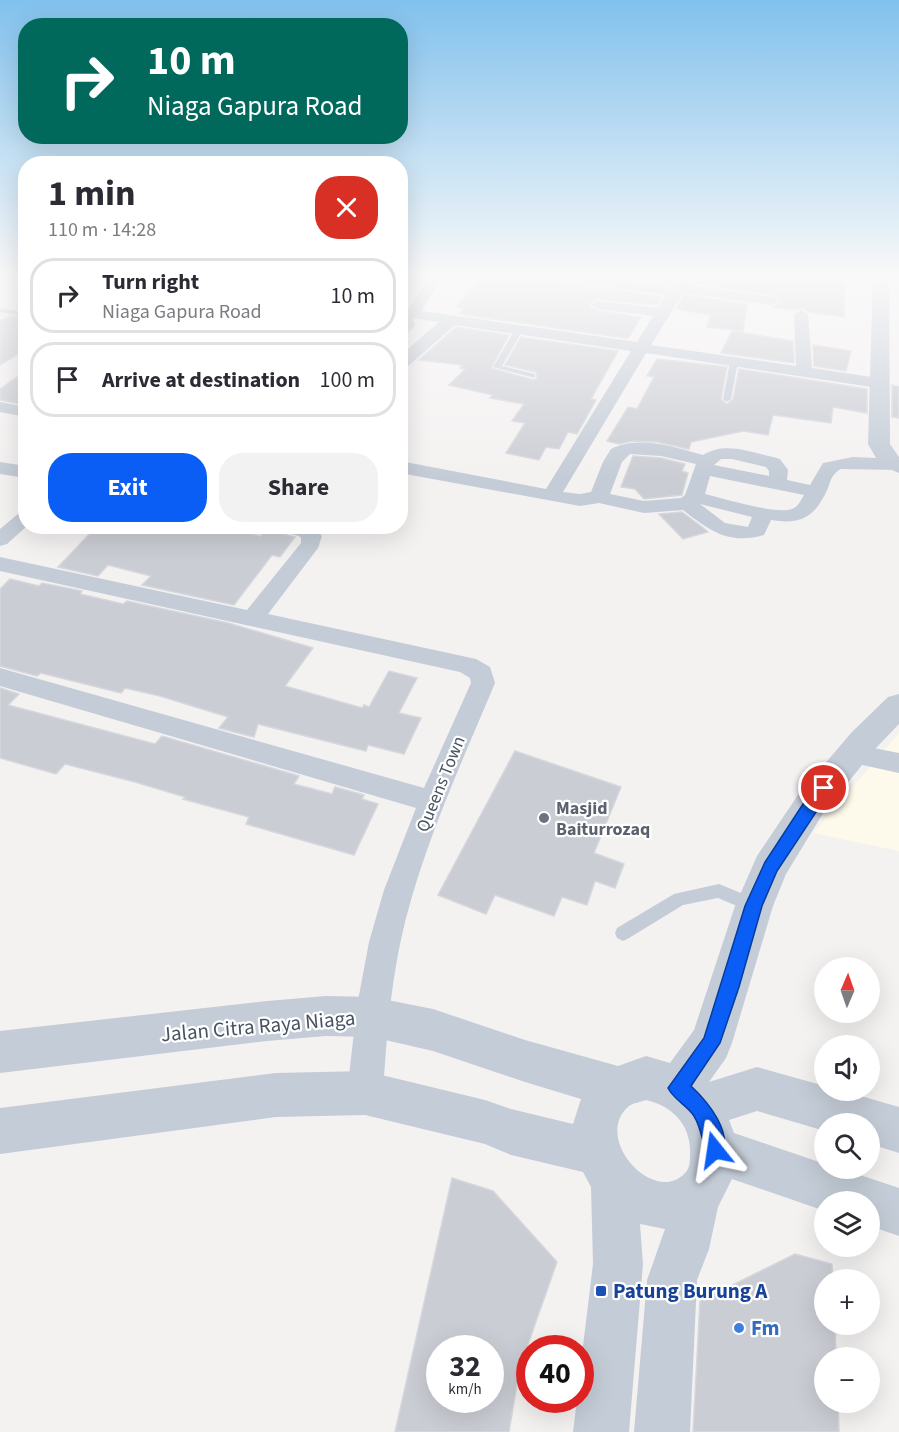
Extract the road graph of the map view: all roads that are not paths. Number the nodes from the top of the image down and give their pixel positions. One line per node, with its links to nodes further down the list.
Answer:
1 (425, 343): 8 (street)
2 (511, 343): 11 (lane)
3 (601, 343): 7 (street)
4 (644, 343): 7 (street)
5 (802, 343): 10 (street)
6 (879, 343): 12 (street)
7 (640, 349): 9 (street); 22 (street)
8 (408, 358)
9 (734, 362): 10 (street); 13 (lane)
10 (804, 372): 12 (street)
11 (532, 376)
12 (878, 382): 17 (street)
13 (727, 399)
14 (0, 407): 15 (street)
15 (18, 410)
16 (704, 465): 21 (street); 23 (street); 24 (street)
17 (898, 465): 21 (street)
18 (0, 468): 20 (street)
19 (408, 469): 22 (street)
20 (18, 471)
21 (816, 492): 24 (street)
22 (550, 496): 23 (street)
23 (599, 497): 24 (street)
24 (690, 501)
25 (18, 524): 27 (street)
26 (310, 534): 29 (street)
27 (0, 540)
28 (0, 564): 29 (street, Queens Town)
29 (252, 619): 34 (street, Queens Town)
30 (0, 677): 34 (street)
31 (899, 705): 32 (street)
32 (853, 754): 33 (street); 35 (street)
33 (899, 763)
34 (432, 801): 37 (street, Queens Town)
35 (754, 906): 36 (lane); 41 (street)
36 (623, 933)
37 (372, 1017): 38 (street, Jalan Citra Raya Niaga); 39 (street, Jalan Citra Raya Niaga); 40 (street, Queens Town)
38 (0, 1052)
39 (616, 1087): 41 (street); 44 (street)
40 (365, 1093): 42 (street); 44 (street)
41 (689, 1097): 43 (street); 45 (street)
42 (0, 1131)
43 (899, 1131)
44 (606, 1168): 45 (street); 49 (street)
45 (706, 1173): 46 (street); 50 (street)
46 (814, 1192)
47 (880, 1206): 48 (street)
48 (899, 1212)
49 (601, 1432)
50 (662, 1432)

